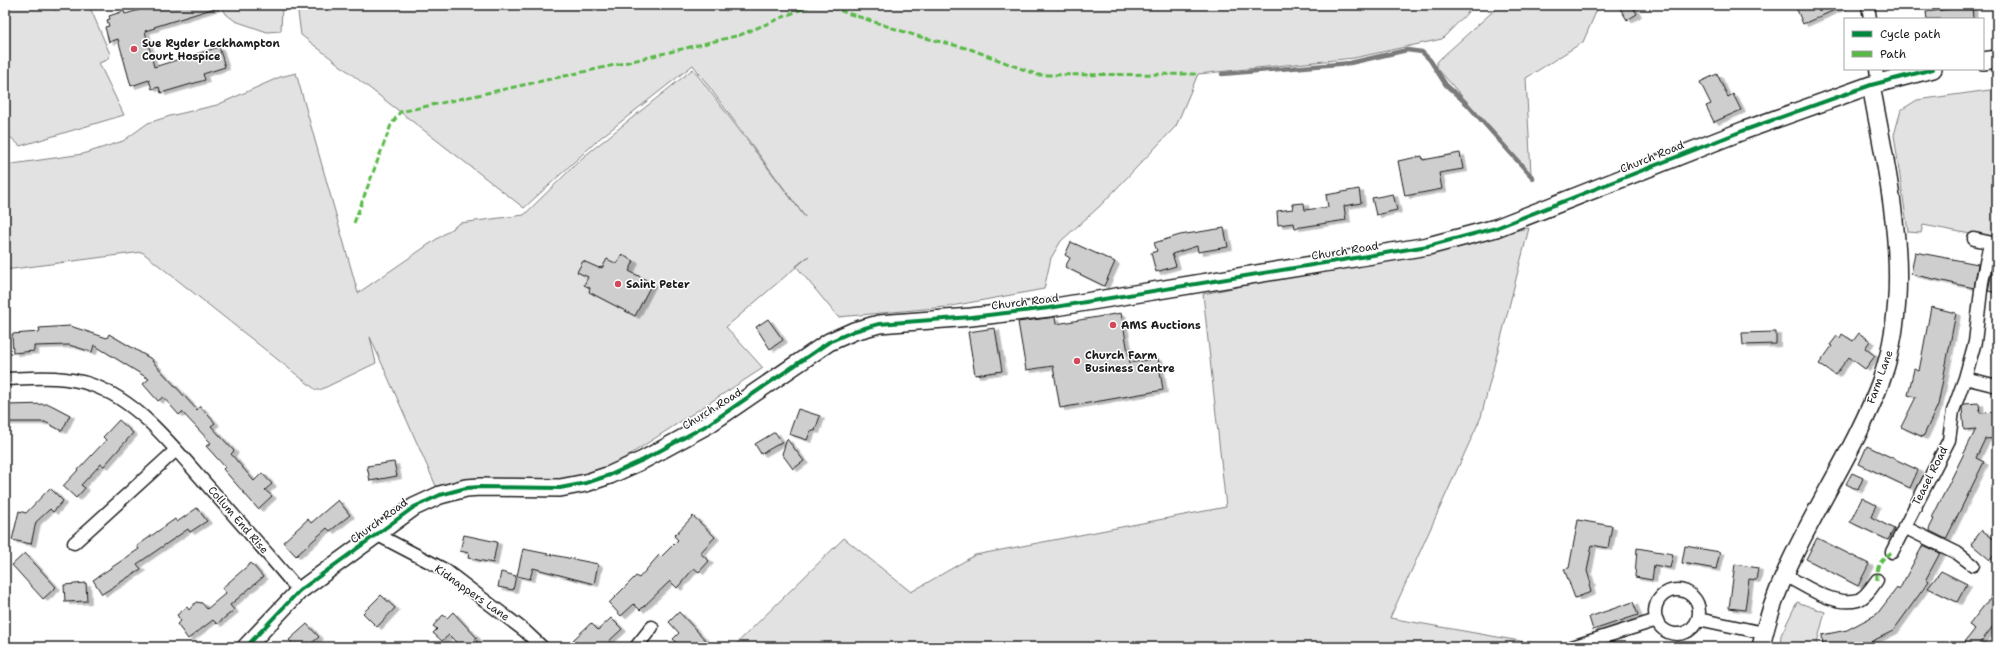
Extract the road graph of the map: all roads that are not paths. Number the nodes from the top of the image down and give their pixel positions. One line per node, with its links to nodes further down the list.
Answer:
1 (1868, 5): 2 (street)
2 (1870, 18)
3 (1997, 59): 4 (street)
4 (1984, 61)
5 (1928, 70): 6 (street, Church Road)
6 (1875, 79): 14 (street, Church Road); 18 (street, Farm Lane)
7 (1974, 239): 8 (street, Teasel Road)
8 (1994, 243): 9 (street, Teasel Road)
9 (1965, 378): 11 (street); 13 (street, Teasel Road)
10 (5, 379): 12 (street, Collum End Rise)
11 (1997, 386)
12 (176, 450): 15 (street); 20 (street, Collum End Rise)
13 (1904, 527): 16 (street, Teasel Road); 17 (street)
14 (376, 534): 20 (street, Church Road); 26 (street, Kidnappers Lane)
15 (74, 543)
16 (1892, 552)
17 (1973, 565)
18 (1784, 575): 19 (street); 24 (street, Farm Lane)
19 (1877, 580)
20 (299, 591): 25 (street, Church Road)
21 (1698, 619): 22 (street); 22 (street); 24 (street)
22 (1656, 620): 28 (street)
23 (652, 627): 27 (street)
24 (1763, 640)
25 (246, 647)
26 (542, 647)
27 (636, 647)
28 (1572, 647)

